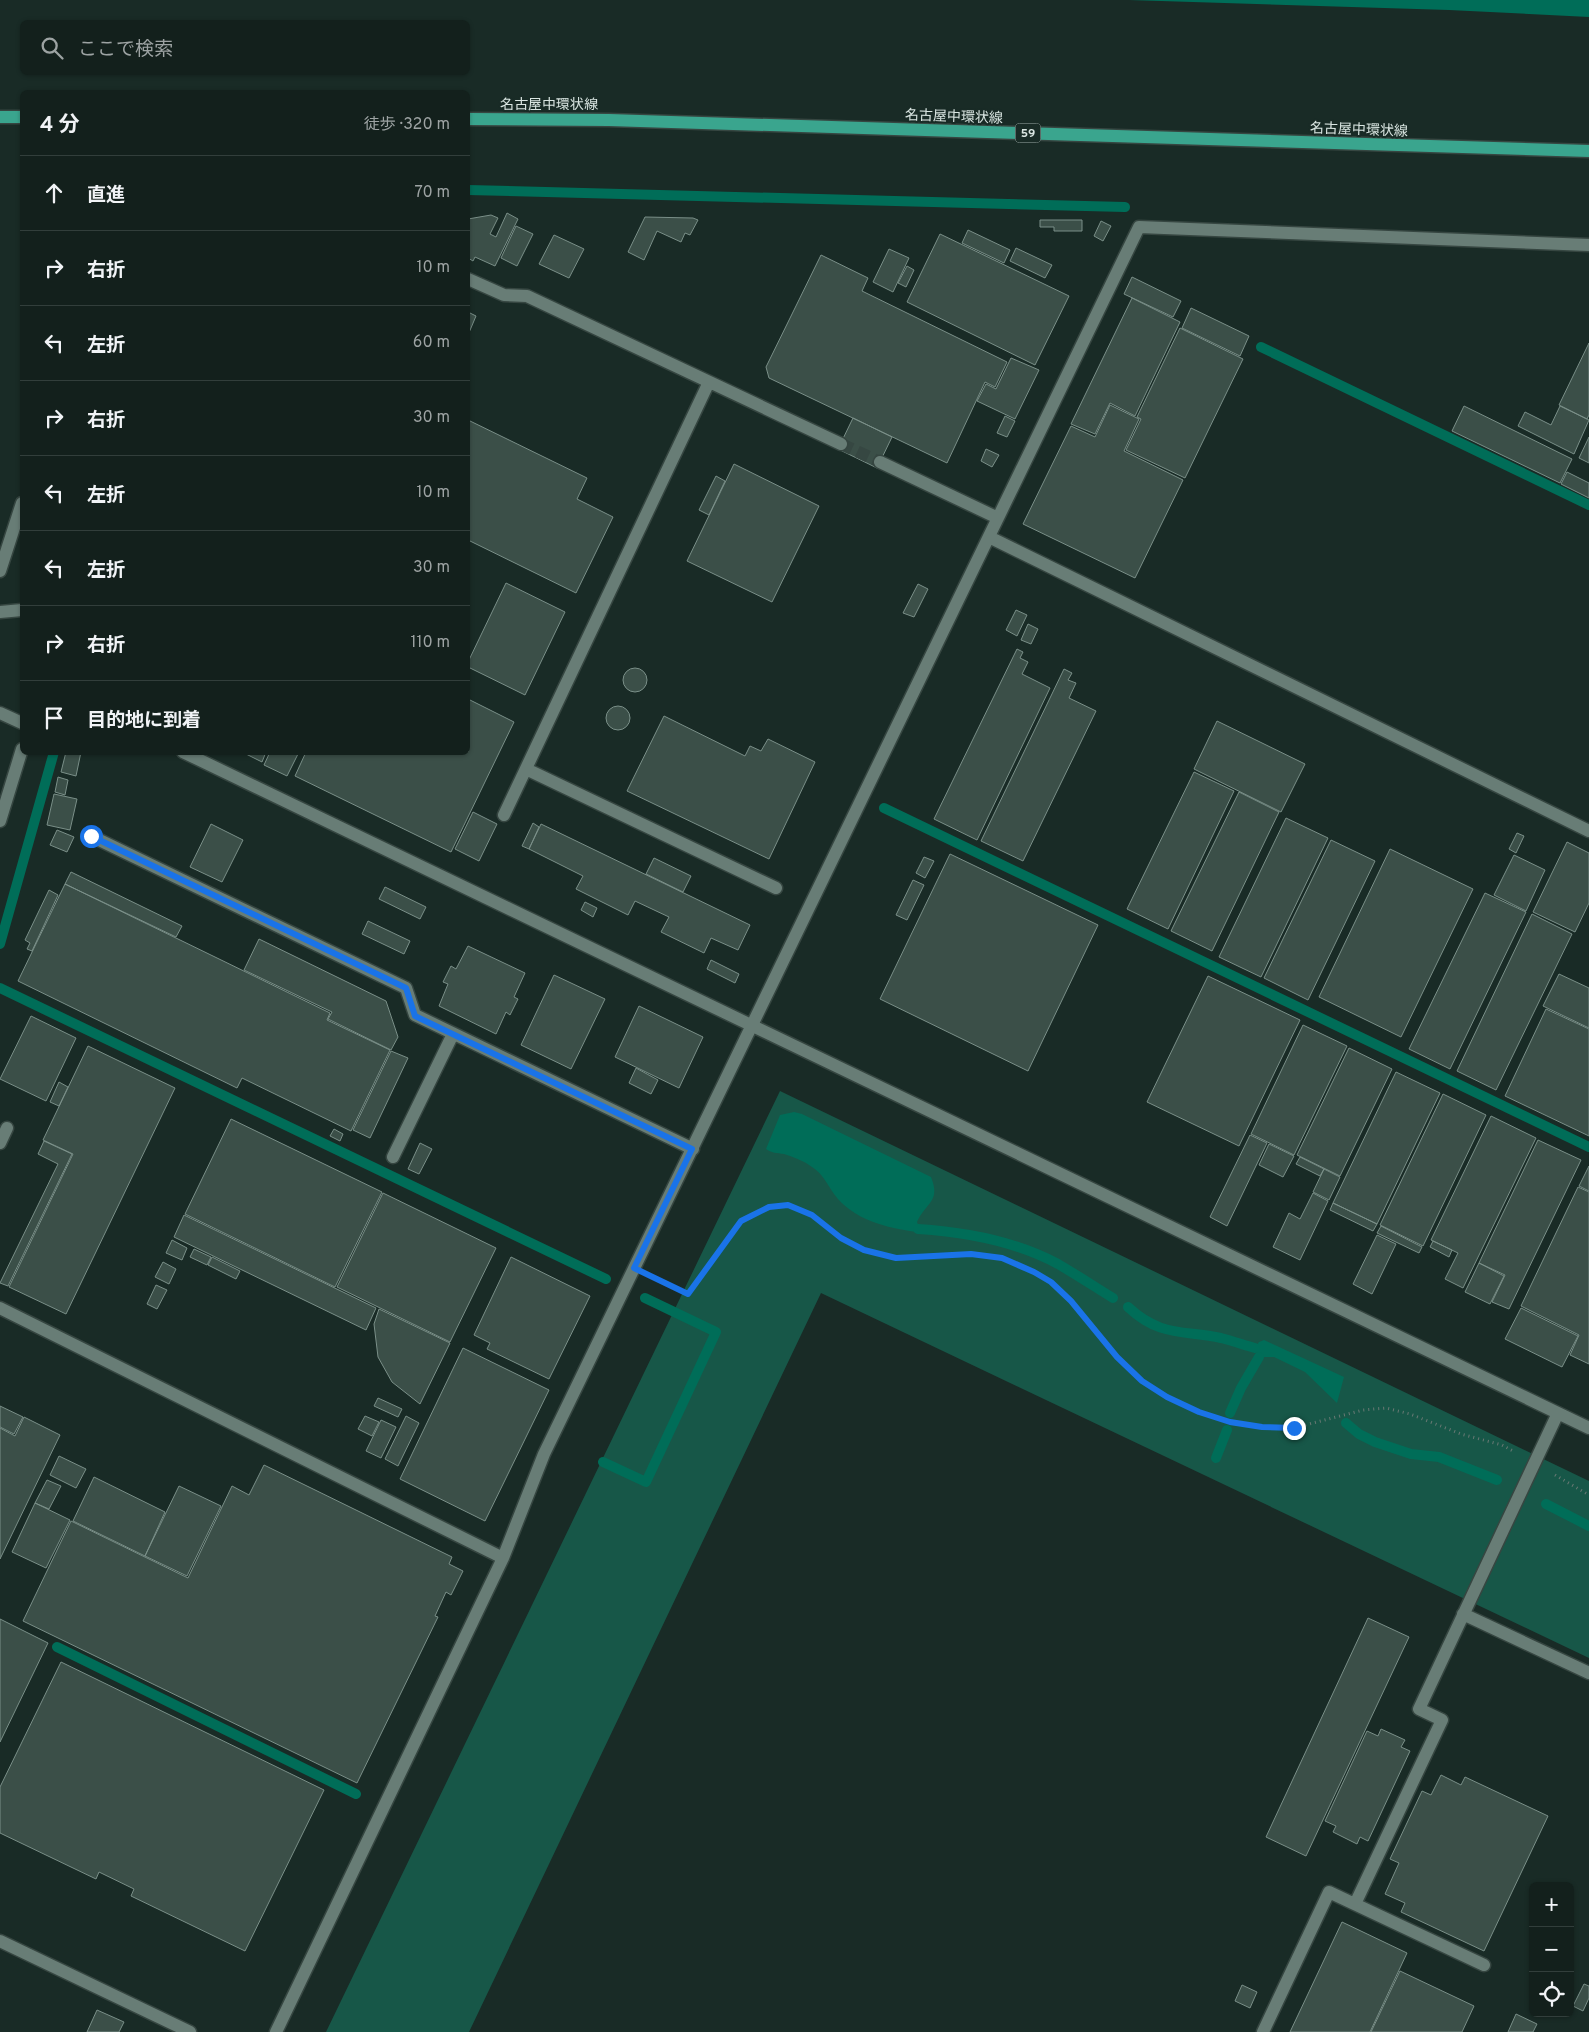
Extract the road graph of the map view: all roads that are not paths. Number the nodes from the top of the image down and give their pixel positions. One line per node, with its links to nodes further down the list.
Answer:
1 (0, 117): 2 (main road)
2 (20, 117)
3 (470, 119): 4 (main road, 名古屋中環状線 / 59)
4 (1589, 151)
5 (1589, 245): 11 (street)
6 (470, 280): 7 (street)
7 (709, 382): 8 (street); 20 (street)
8 (841, 444)
9 (880, 462): 11 (street)
10 (20, 509): 13 (street)
11 (998, 518): 12 (street)
12 (989, 537): 24 (street); 27 (street)
13 (0, 571)
14 (20, 610): 15 (street)
15 (0, 612)
16 (0, 713): 17 (street)
17 (20, 722)
18 (20, 754): 21 (street)
19 (189, 755): 27 (street)
20 (526, 769): 22 (street); 26 (street)
21 (5, 789): 23 (street)
22 (504, 815)
23 (0, 821)
24 (1589, 831)
25 (91, 836): 28 (street)
26 (776, 888)
27 (752, 1026): 31 (street); 34 (street)
28 (453, 1034): 31 (street); 32 (street)
29 (7, 1128): 30 (street)
30 (0, 1143)
31 (692, 1149): 36 (street)
32 (394, 1157)
33 (0, 1308): 36 (street)
34 (1558, 1413): 35 (street); 37 (street)
35 (1589, 1428)
36 (503, 1558): 43 (street)
37 (1463, 1614): 38 (street); 39 (street)
38 (1589, 1673)
39 (1355, 1904): 41 (street); 44 (street)
40 (0, 1941): 42 (street)
41 (1484, 1965)
42 (190, 2032)
43 (276, 2032)
44 (1263, 2032)

